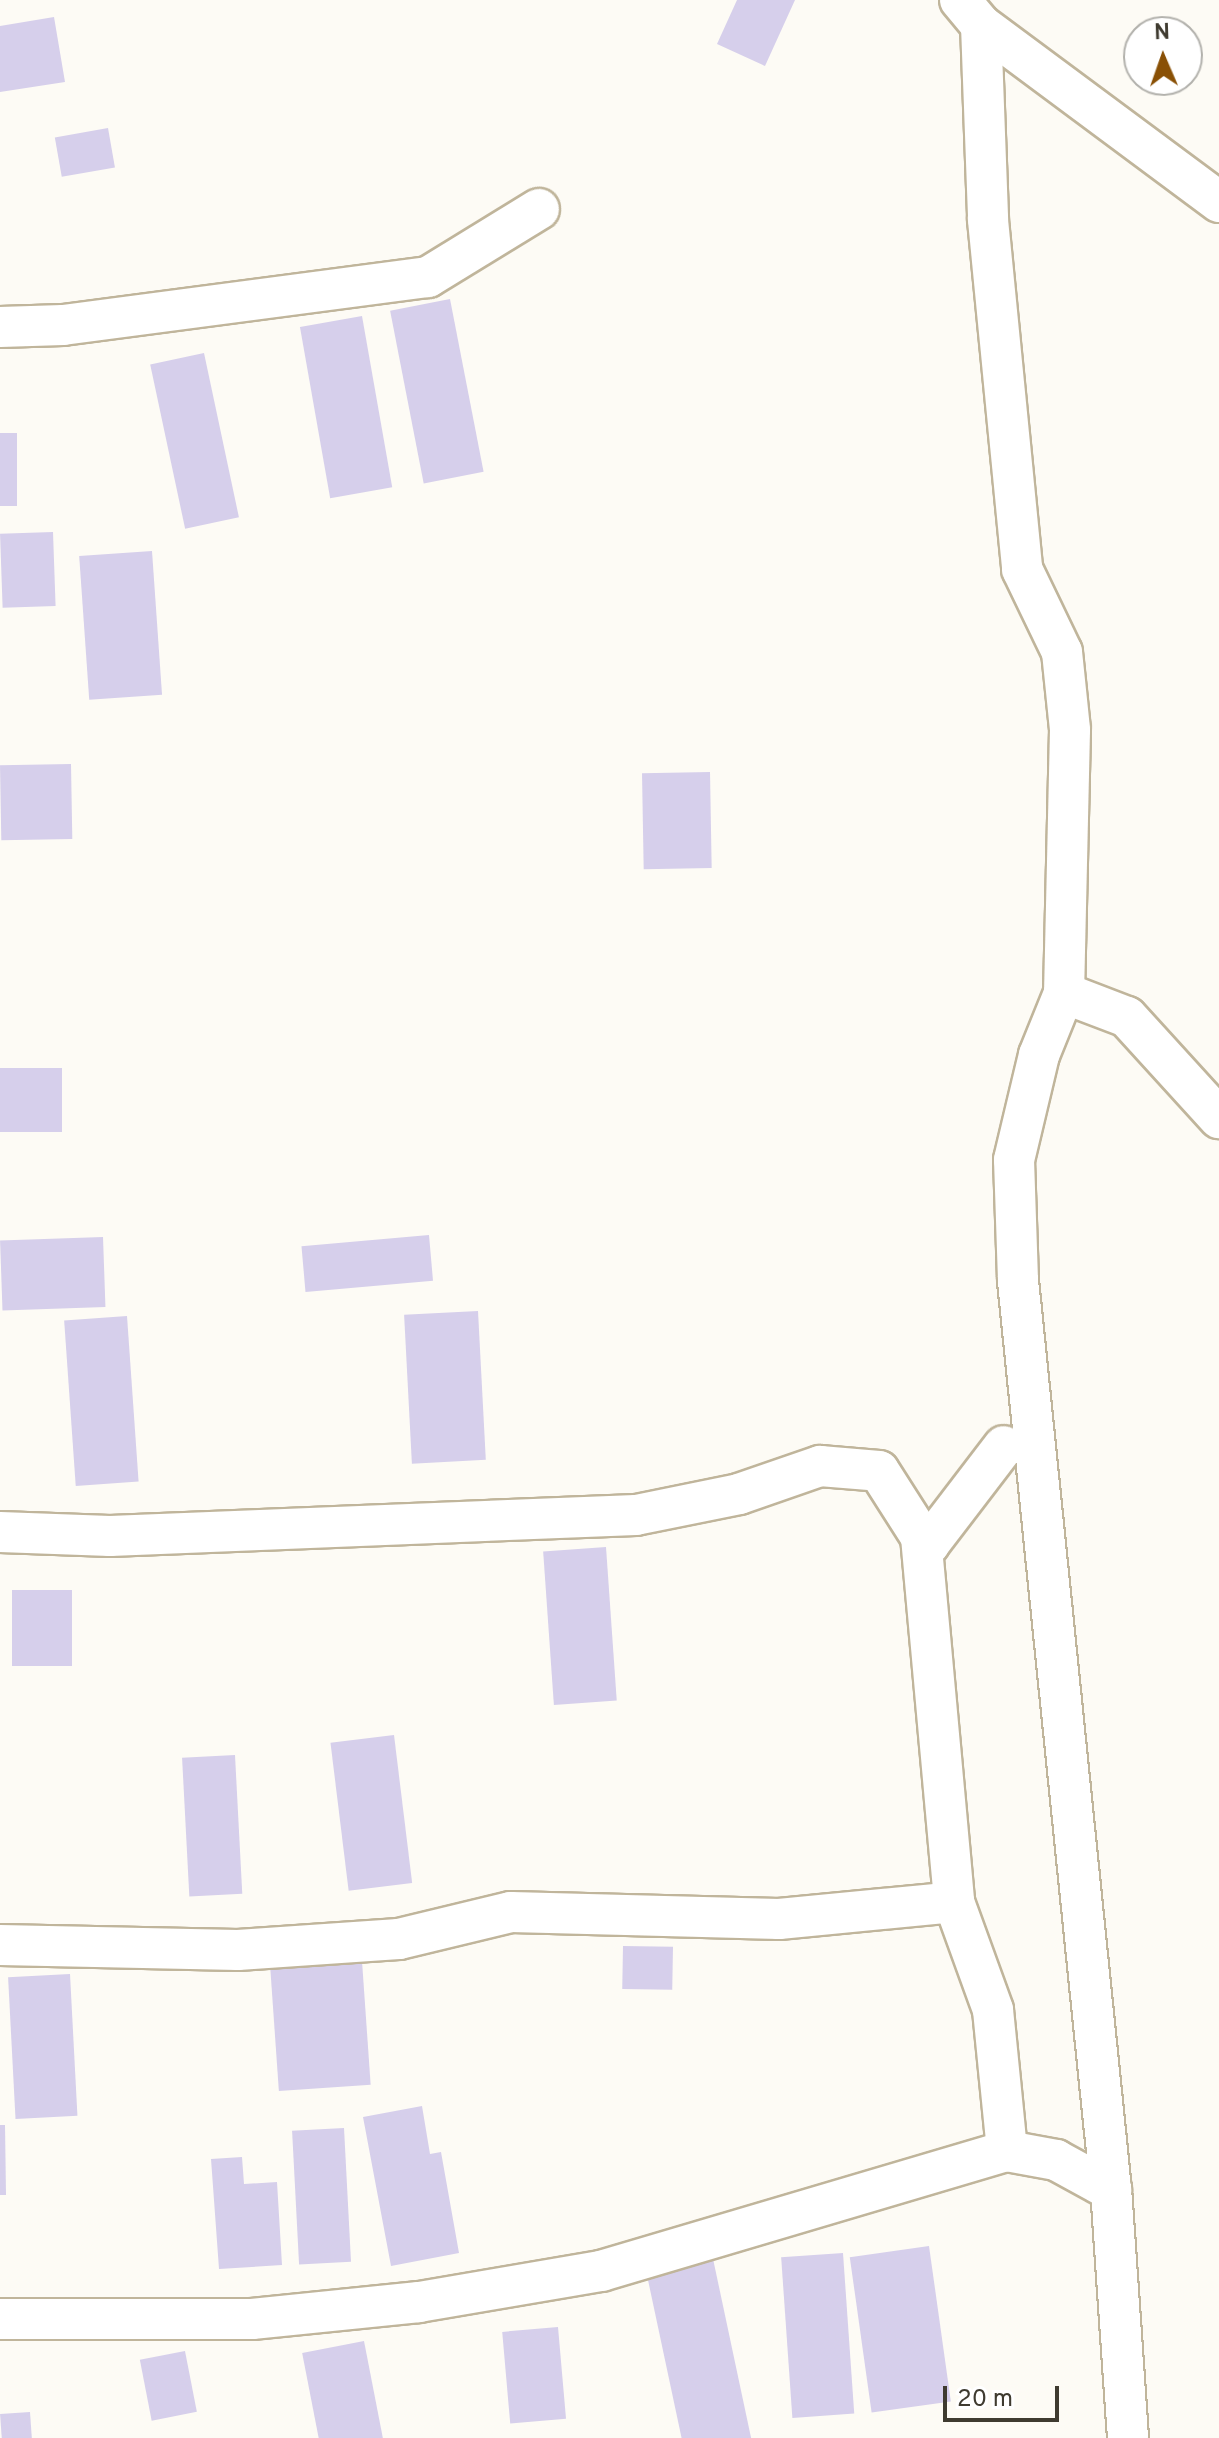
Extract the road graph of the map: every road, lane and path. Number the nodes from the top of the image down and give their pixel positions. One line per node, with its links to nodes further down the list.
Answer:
1 (970, 12): 2 (street); 5 (street)
2 (1219, 202)
3 (539, 209): 4 (street)
4 (0, 327)
5 (1064, 993): 6 (street); 13 (street)
6 (1219, 1118)
7 (1004, 1446): 9 (street)
8 (0, 1532): 9 (street)
9 (921, 1537): 10 (street)
10 (954, 1902): 11 (street); 12 (street)
11 (0, 1945)
12 (1007, 2151): 13 (street); 14 (street)
13 (1111, 2190): 15 (street)
14 (0, 2319)
15 (1128, 2438)

